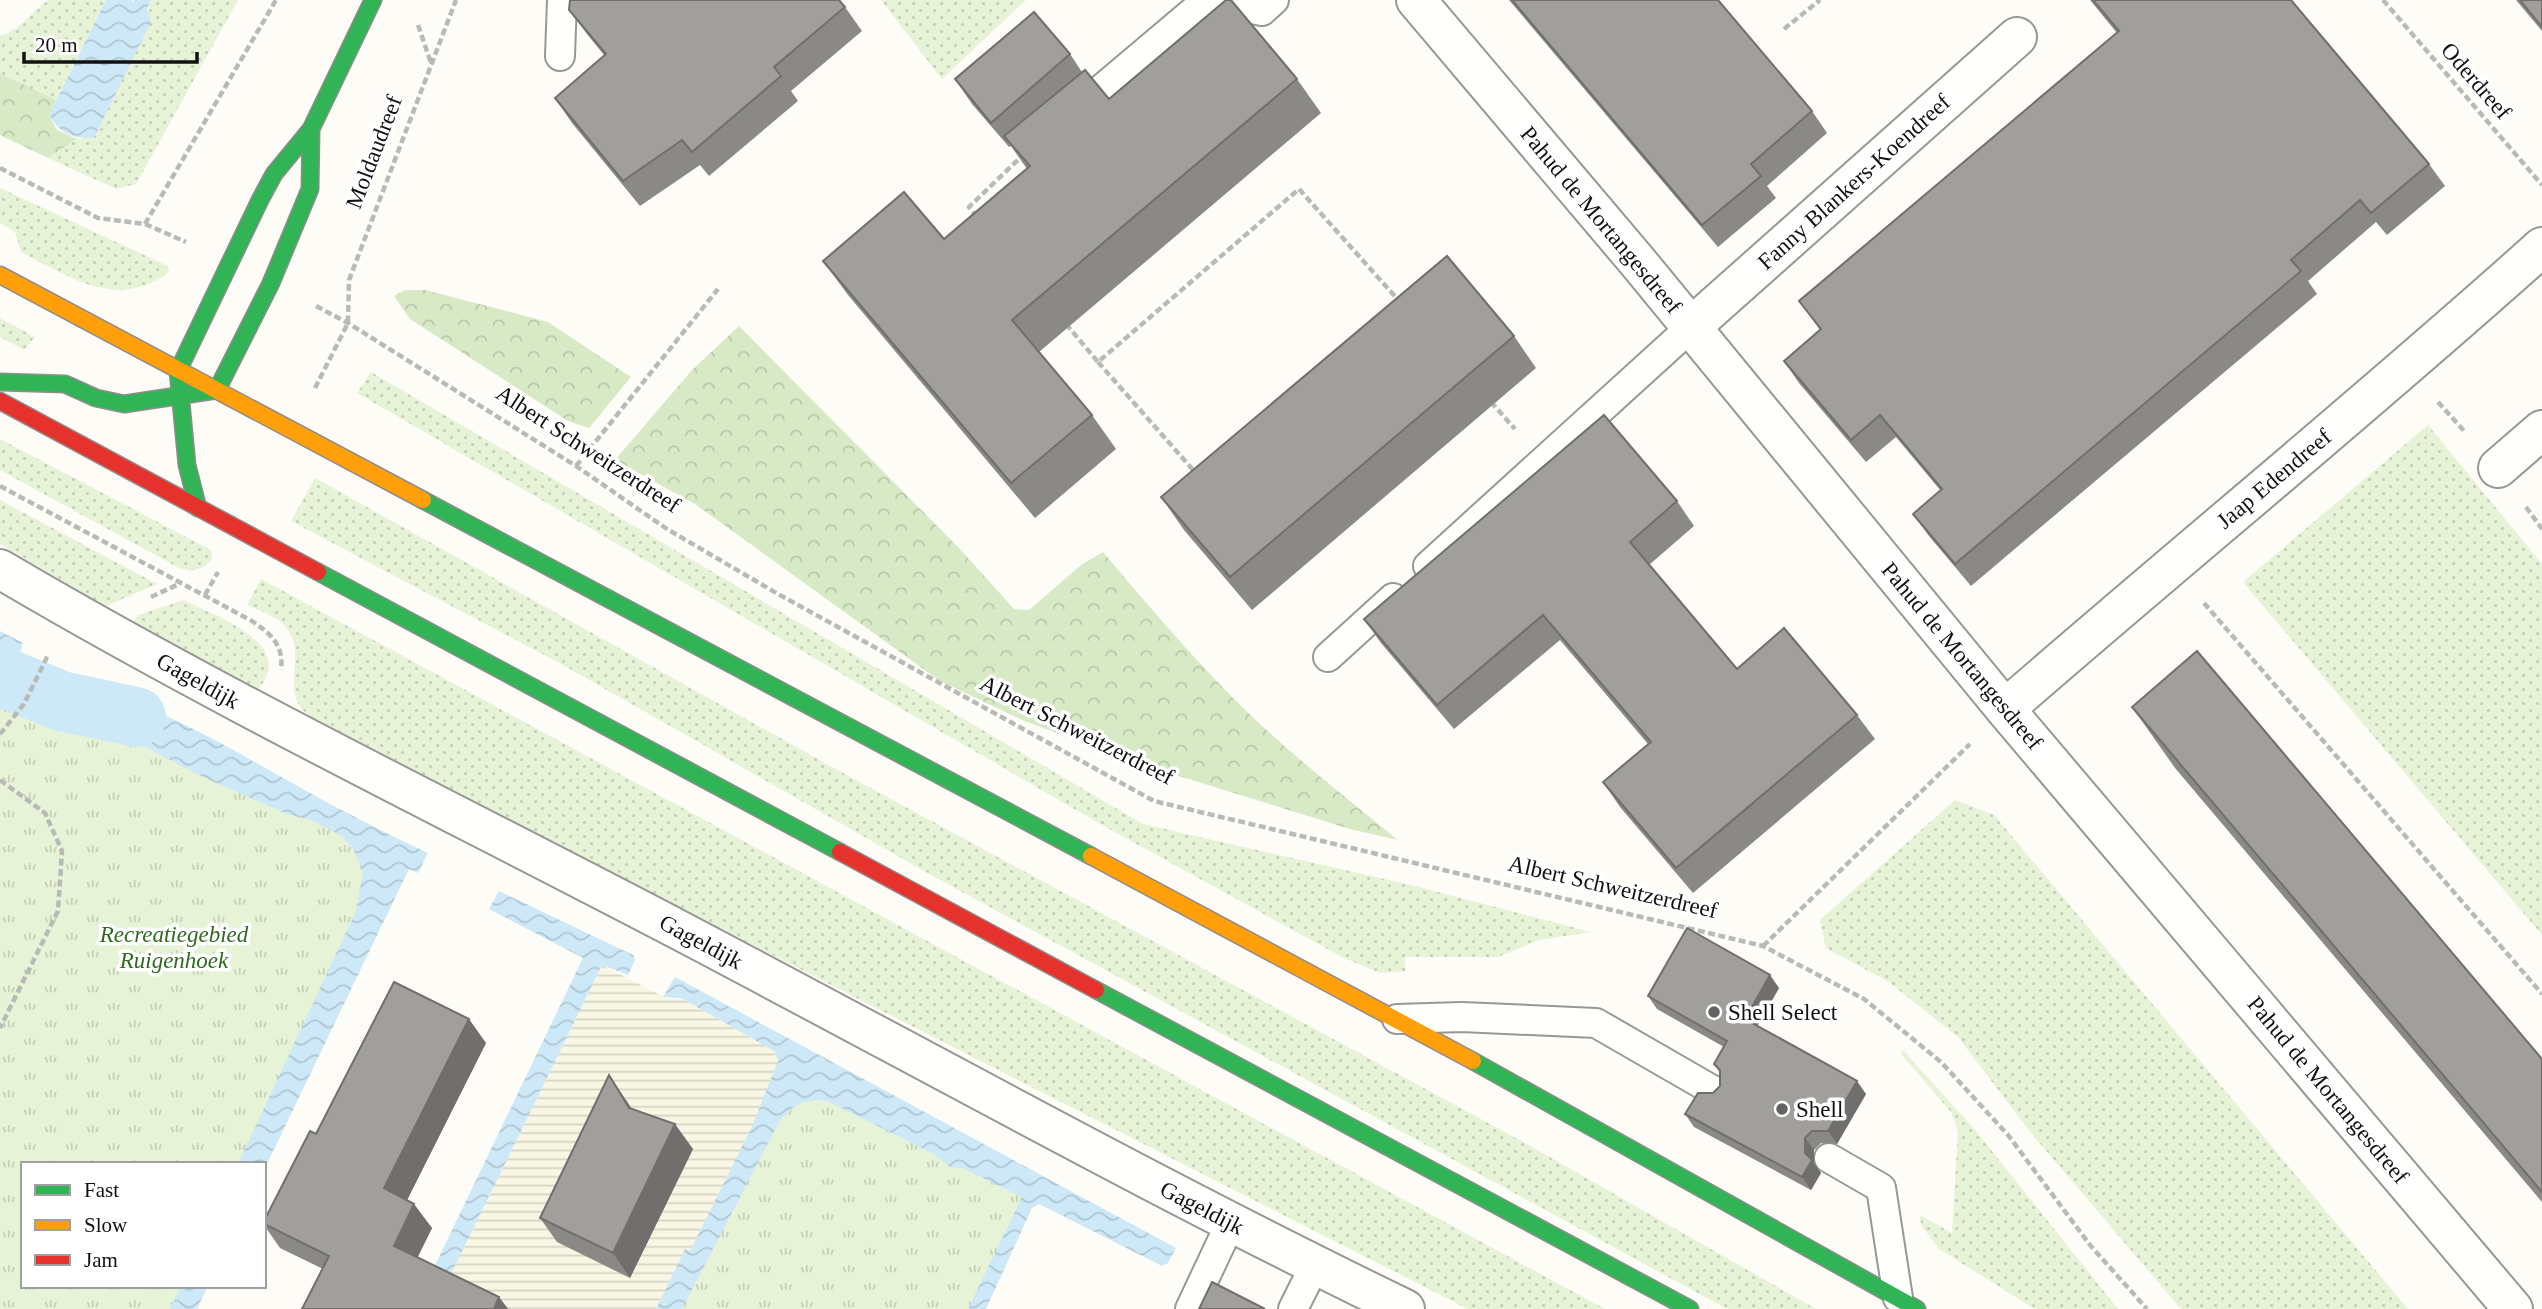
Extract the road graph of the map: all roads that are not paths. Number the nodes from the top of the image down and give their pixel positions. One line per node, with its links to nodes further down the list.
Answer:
1 (373, 0): 7 (main road, Moldaudreef)
2 (562, 0): 6 (lane)
3 (1274, 0): 8 (lane)
4 (1416, 0): 11 (street, Pahud de Mortangesdreef)
5 (2017, 37): 11 (street, Fanny Blankers-Koendreef)
6 (560, 56)
7 (311, 129): 12 (main road, Moldaudreef); 14 (main road, Moldaudreef)
8 (1023, 155)
9 (2542, 247): 22 (street, Jaap Edendreef)
10 (0, 275): 12 (main road)
11 (1691, 327): 21 (lane); 22 (street, Pahud de Mortangesdreef)
12 (178, 371): 14 (main road); 15 (main road, Moldaudreef)
13 (0, 382): 15 (main road)
14 (217, 390): 15 (main road); 23 (main road)
15 (179, 398): 19 (main road, Moldaudreef)
16 (0, 401): 19 (main road)
17 (2542, 430): 18 (street)
18 (2498, 468)
19 (198, 508): 32 (main road)
20 (0, 569): 26 (street, Gageldijk)
21 (1328, 657)
22 (2005, 709): 33 (street, Pahud de Mortangesdreef)
23 (1397, 1019): 24 (lane); 28 (main road)
24 (1714, 1091)
25 (1829, 1158): 28 (lane)
26 (1231, 1222): 27 (street, Gageldijk); 29 (lane)
27 (1315, 1265): 30 (lane); 31 (street, Gageldijk)
28 (1907, 1303)
29 (1191, 1309)
30 (1293, 1309)
31 (1405, 1309)
32 (1690, 1309)
33 (2513, 1309)

